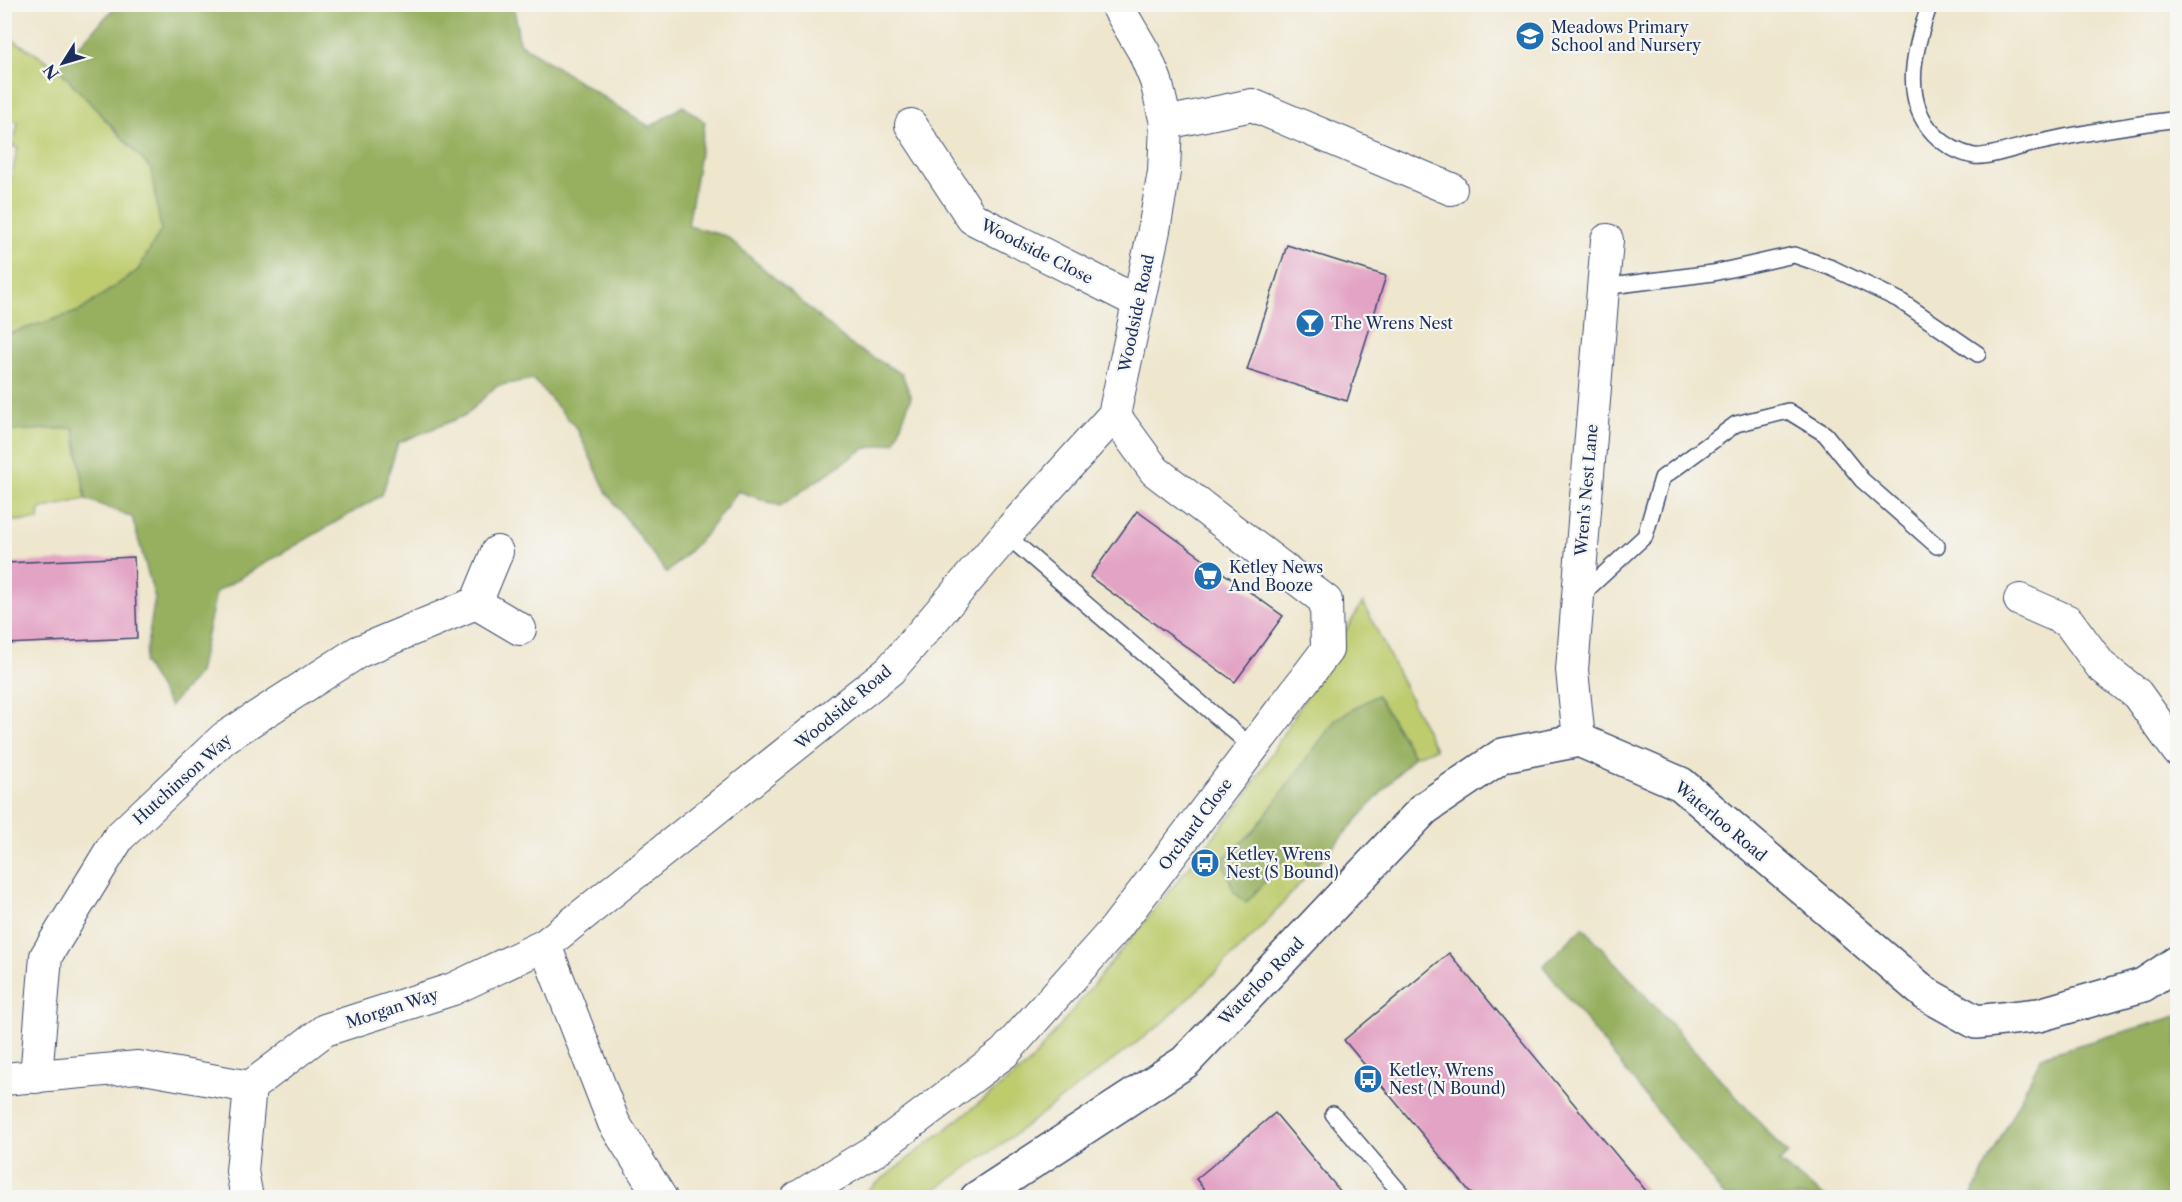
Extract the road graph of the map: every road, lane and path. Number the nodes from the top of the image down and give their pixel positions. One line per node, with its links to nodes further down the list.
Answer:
1 (1116, 4): 4 (street, Woodside Road)
2 (1930, 4): 3 (lane)
3 (2178, 119)
4 (1166, 123): 6 (street); 9 (street, Woodside Road)
5 (911, 125): 9 (street, Woodside Close)
6 (1451, 189)
7 (1606, 240): 8 (street, Wren's Nest Lane)
8 (1603, 287): 10 (lane); 15 (street, Wren's Nest Lane)
9 (1138, 302): 11 (street, Woodside Road)
10 (1978, 354)
11 (1114, 415): 12 (street, Woodside Road); 20 (street, Orchard Close)
12 (1006, 535): 20 (lane); 22 (street, Woodside Road)
13 (1937, 546): 15 (lane)
14 (497, 552): 17 (street)
15 (1578, 598): 19 (street, Wren's Nest Lane)
16 (2020, 600): 21 (street)
17 (476, 603): 18 (street); 24 (street, Hutchinson Way)
18 (520, 629)
19 (1580, 740): 23 (street, Waterloo Road); 31 (street, Waterloo Road)
20 (1253, 748): 30 (street, Orchard Close)
21 (2178, 751)
22 (545, 945): 26 (street, Morgan Way); 29 (street)
23 (2178, 962)
24 (36, 1077): 25 (street); 26 (street)
25 (4, 1079)
26 (250, 1087): 28 (street)
27 (1333, 1114): 32 (lane)
28 (247, 1197)
29 (661, 1197)
30 (797, 1197)
31 (977, 1197)
32 (1405, 1197)

